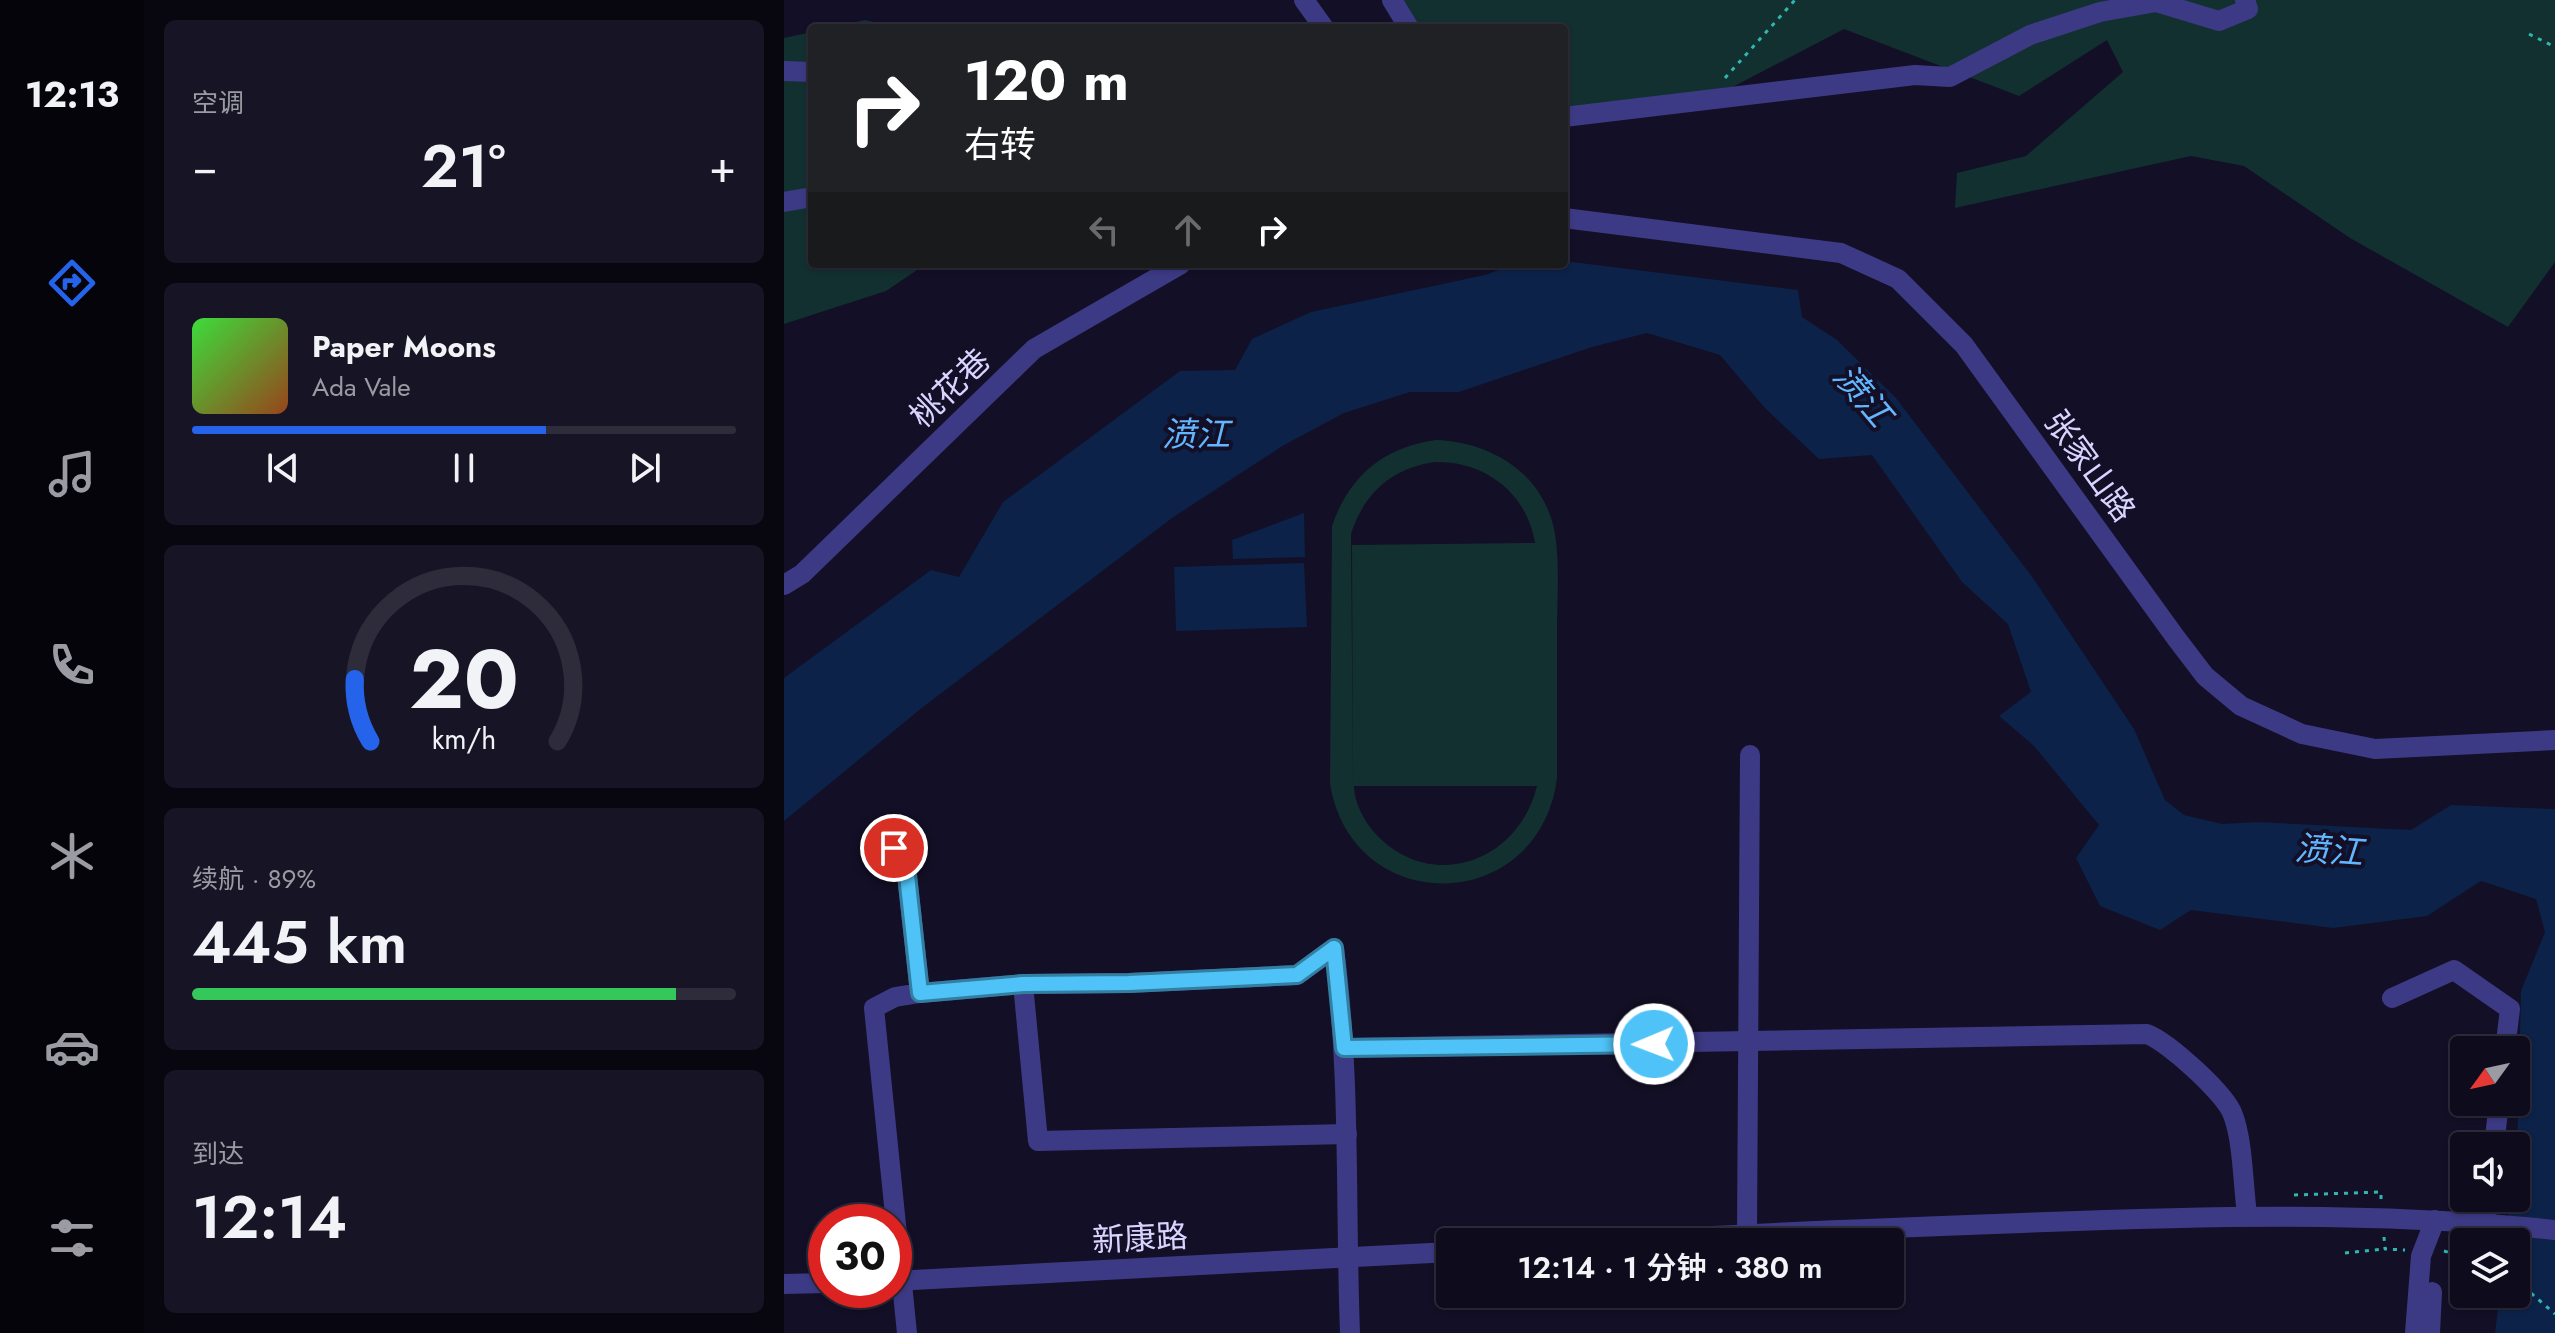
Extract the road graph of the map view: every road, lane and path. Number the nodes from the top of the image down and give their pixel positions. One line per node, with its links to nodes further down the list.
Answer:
1 (1304, 0): 5 (street)
2 (1392, 0): 6 (street)
3 (1795, 0): 11 (path)
4 (2245, 0): 12 (street)
5 (1321, 24)
6 (1407, 24)
7 (2529, 34): 8 (path)
8 (2555, 47)
9 (784, 71): 10 (street)
10 (808, 72)
11 (1724, 79)
12 (1568, 117)
13 (808, 198): 14 (street)
14 (784, 202)
15 (1568, 219): 18 (street, 张家山路)
16 (1174, 268): 17 (street, 桃花巷)
17 (784, 585)
18 (2555, 740)
19 (1750, 755): 25 (street)
20 (881, 851): 22 (street)
21 (1023, 984): 22 (street); 26 (street); 27 (street)
22 (920, 993): 28 (street)
23 (2392, 998): 24 (street)
24 (2507, 1036)
25 (1747, 1043): 26 (street); 30 (street); 33 (street)
26 (1344, 1048): 27 (street)
27 (1347, 1134): 39 (street)
28 (894, 1204)
29 (2486, 1212): 32 (street)
30 (2247, 1214): 31 (street); 34 (street)
31 (2435, 1220): 32 (street); 48 (street); 49 (street)
32 (2485, 1223): 35 (street)
33 (1747, 1228)
34 (1879, 1228)
35 (2555, 1230)
36 (2385, 1249): 38 (path)
37 (1436, 1253): 39 (street, 新康路)
38 (2345, 1253)
39 (1347, 1256): 40 (street, 新康路); 47 (street)
40 (912, 1280)
41 (808, 1283): 42 (street)
42 (784, 1284)
43 (2530, 1292): 45 (path)
44 (903, 1308): 46 (street)
45 (2555, 1314)
46 (907, 1333)
47 (1350, 1333)
48 (2415, 1333)
49 (2430, 1333)

